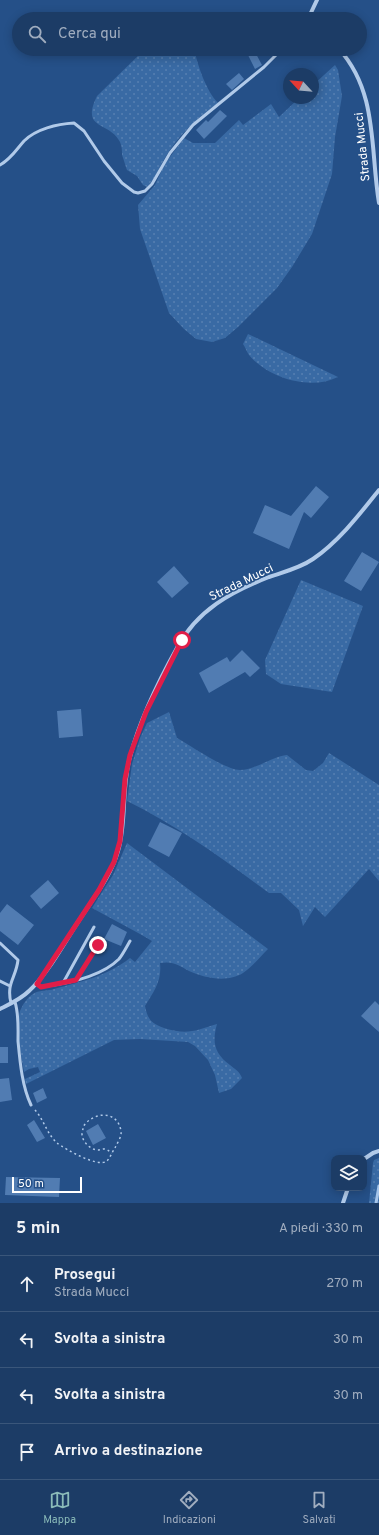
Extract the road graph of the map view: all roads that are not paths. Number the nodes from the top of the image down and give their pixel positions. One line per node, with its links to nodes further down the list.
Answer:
1 (317, 0): 2 (street)
2 (311, 12)
3 (275, 56): 5 (lane)
4 (344, 56): 6 (street, Strada Mucci)
5 (0, 165)
6 (379, 202)
7 (379, 490): 15 (street, Strada Mucci)
8 (94, 927): 14 (lane)
9 (130, 941): 12 (lane)
10 (0, 943): 16 (lane)
11 (98, 945): 12 (lane)
12 (76, 980): 14 (lane)
13 (0, 981): 16 (lane)
14 (63, 983): 15 (lane)
15 (37, 984): 17 (street, Strada Mucci)
16 (10, 986): 17 (lane)
17 (13, 1003): 18 (street, Strada Mucci); 19 (lane)
18 (0, 1008)
19 (31, 1105)
20 (379, 1151): 21 (street)
21 (367, 1157)
22 (347, 1191): 23 (street)
23 (343, 1203)

